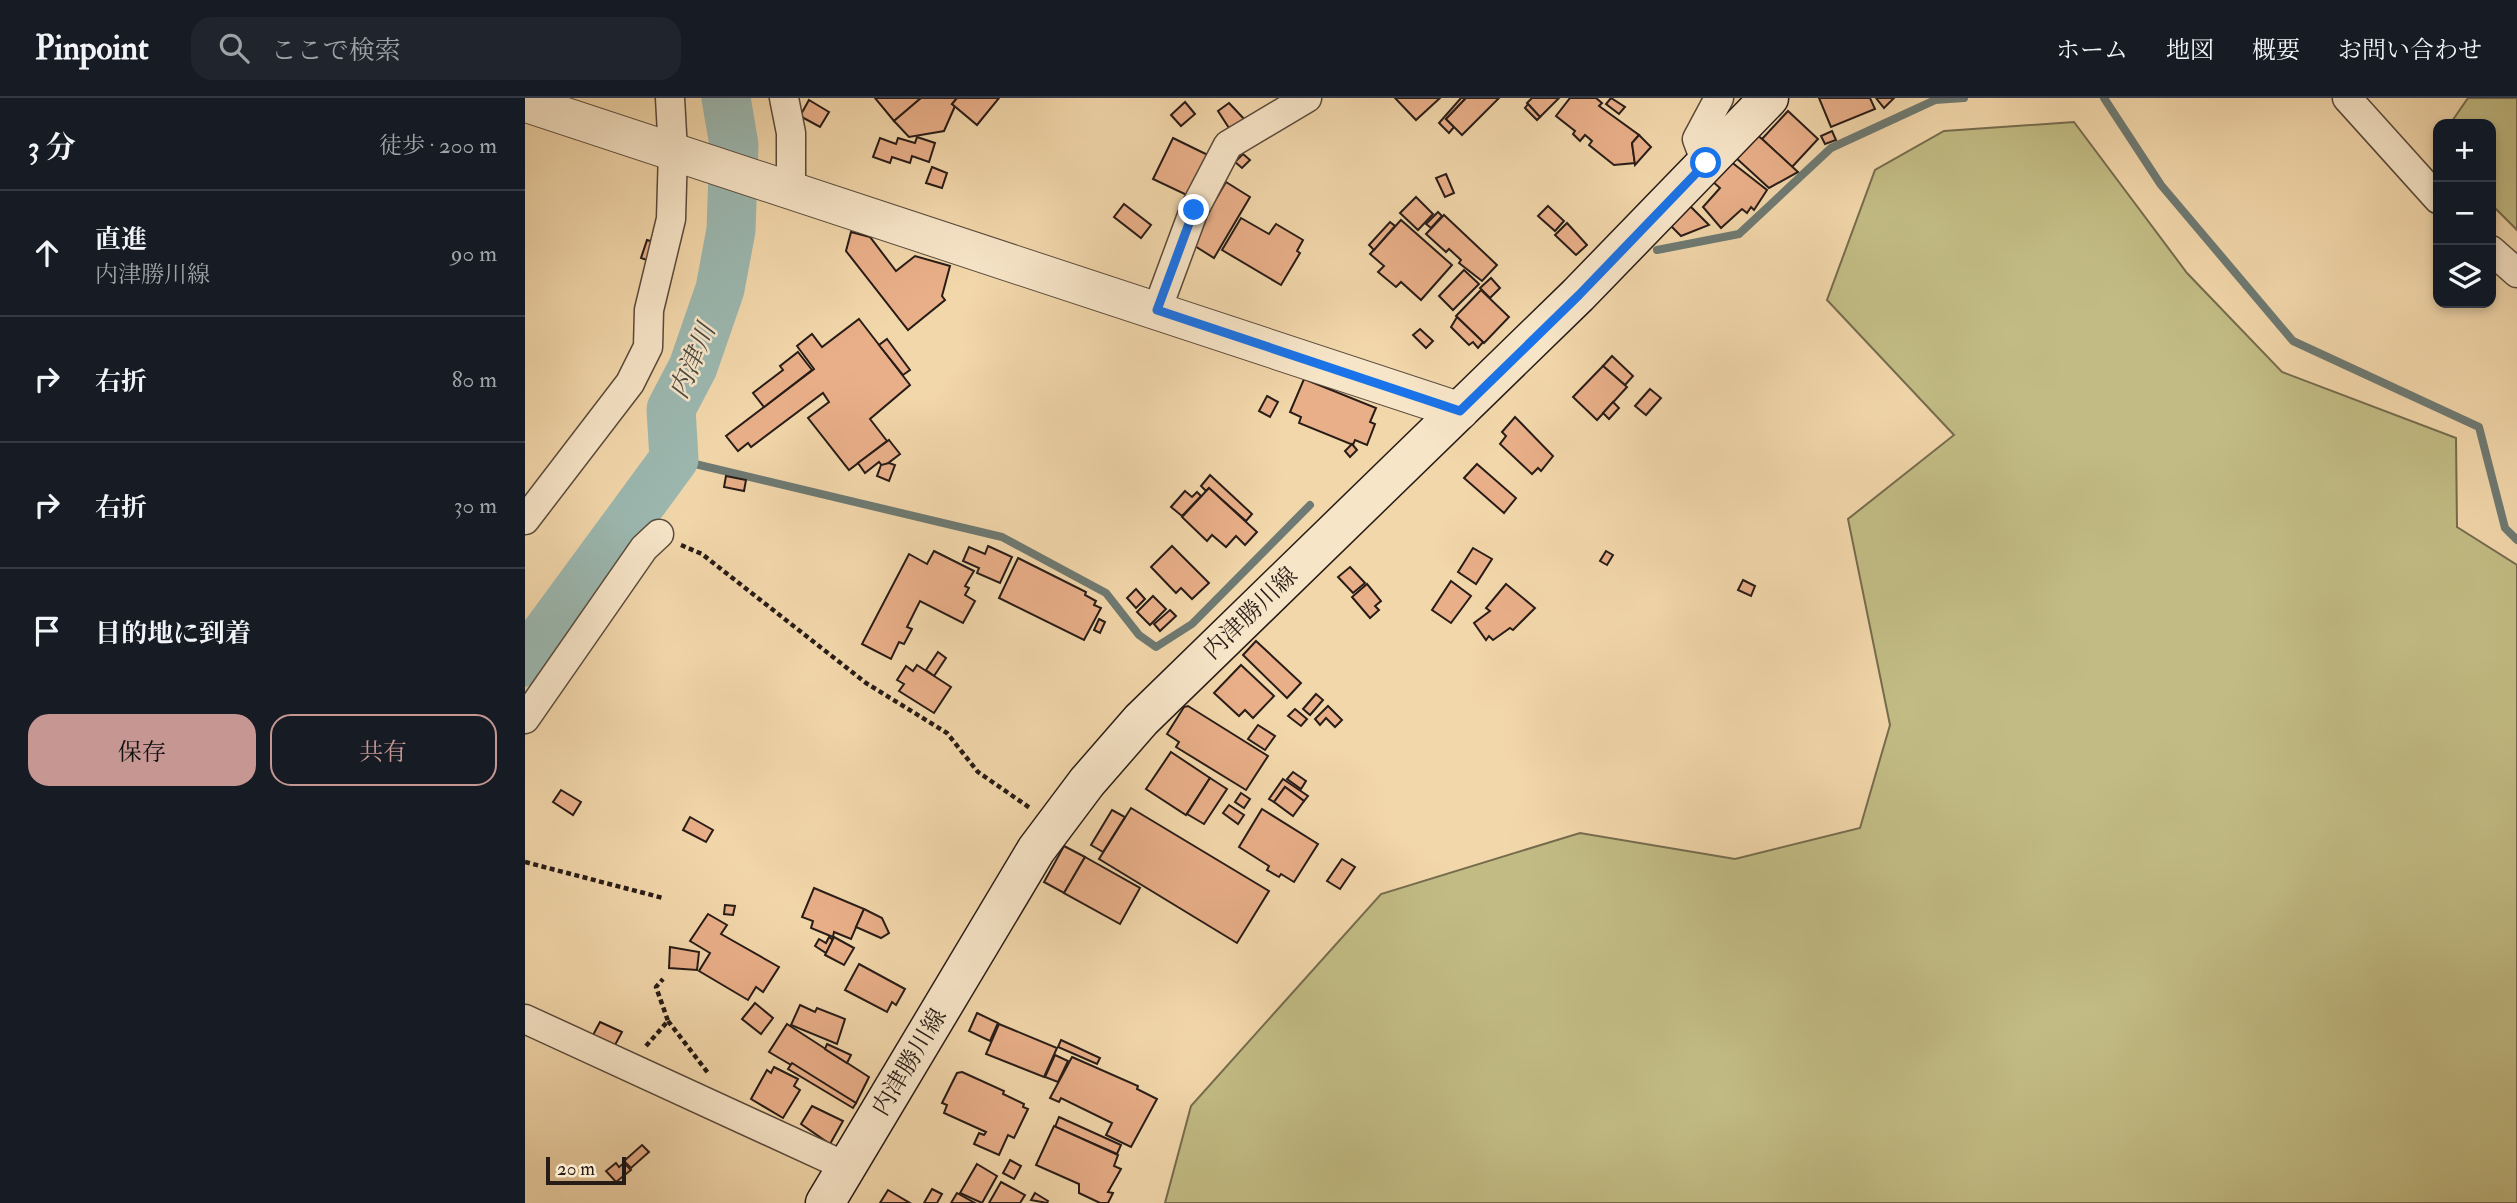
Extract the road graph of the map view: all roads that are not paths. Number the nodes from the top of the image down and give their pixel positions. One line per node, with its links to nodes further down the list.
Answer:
1 (670, 98): 8 (street)
2 (784, 98): 10 (street)
3 (1307, 98): 14 (street)
4 (1719, 98): 9 (street)
5 (1769, 98): 9 (main road, 内津勝川線)
6 (2347, 98): 11 (street)
7 (525, 103): 8 (street)
8 (673, 151): 10 (street); 16 (street)
9 (1706, 163): 15 (main road, 内津勝川線)
10 (791, 189): 14 (street)
11 (2433, 193)
12 (2496, 254): 13 (street)
13 (2517, 273)
14 (1157, 310): 15 (street)
15 (1460, 411): 20 (main road, 内津勝川線)
16 (525, 520)
17 (659, 534): 18 (street)
18 (525, 719)
19 (525, 1020): 20 (street)
20 (847, 1167): 21 (main road, 内津勝川線)
21 (825, 1203)

